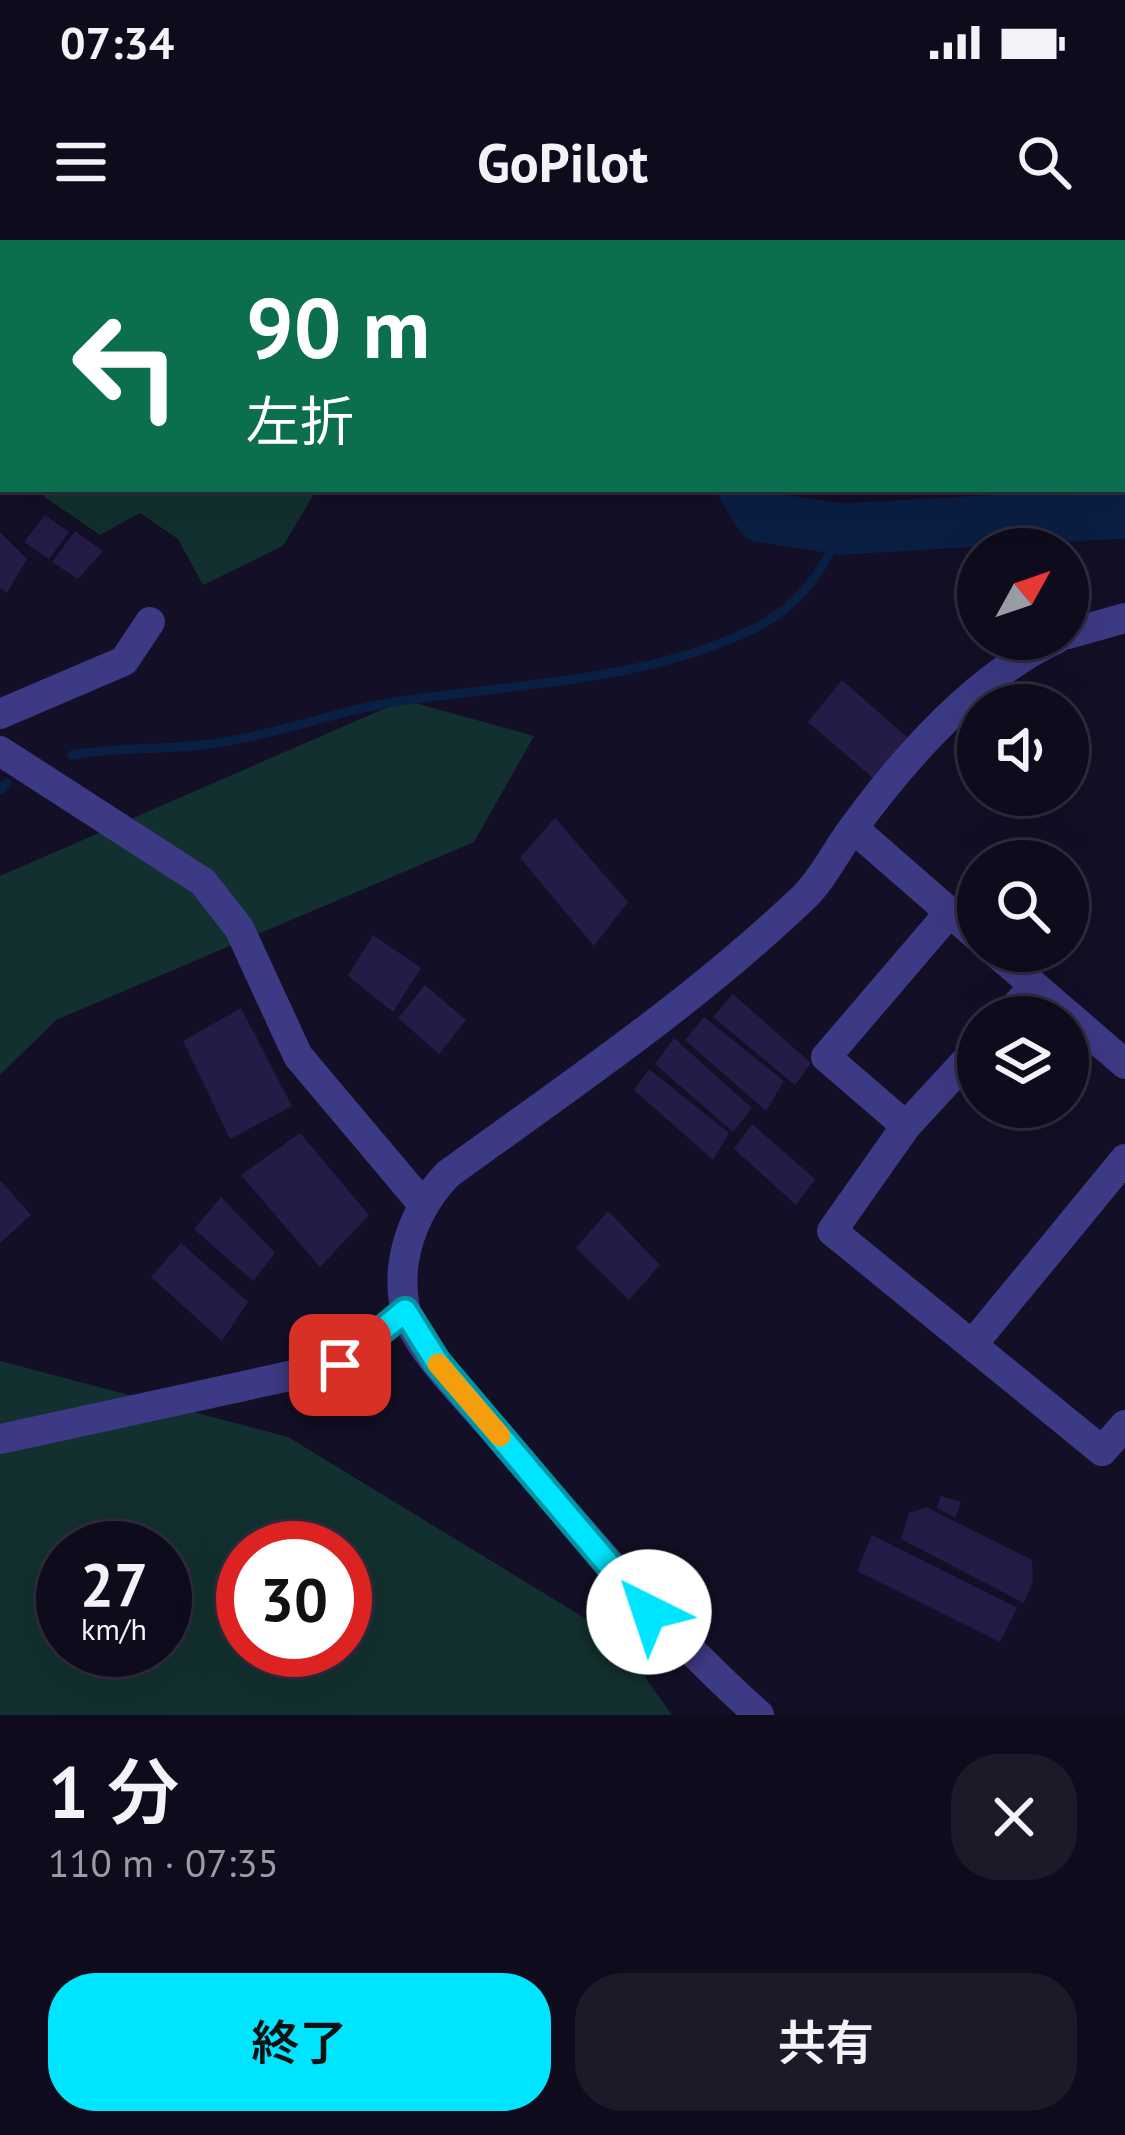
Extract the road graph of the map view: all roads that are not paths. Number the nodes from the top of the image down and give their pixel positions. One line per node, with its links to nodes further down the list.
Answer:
1 (1125, 618): 3 (street)
2 (150, 622): 5 (street)
3 (1089, 628)
4 (1016, 660): 7 (street)
5 (0, 714)
6 (0, 751): 17 (street)
7 (853, 829): 8 (street); 17 (street)
8 (950, 912): 9 (street); 15 (street)
9 (957, 918)
10 (1018, 972): 11 (street)
11 (1034, 986): 12 (street); 13 (street)
12 (1025, 996)
13 (1125, 1064)
14 (957, 1071): 15 (street)
15 (907, 1126): 19 (street)
16 (1125, 1159): 19 (street)
17 (421, 1202): 18 (street)
18 (405, 1311): 21 (street); 23 (street)
19 (972, 1345): 22 (street)
20 (1125, 1424): 22 (street)
21 (0, 1439)
22 (1114, 1460)
23 (759, 1715)

